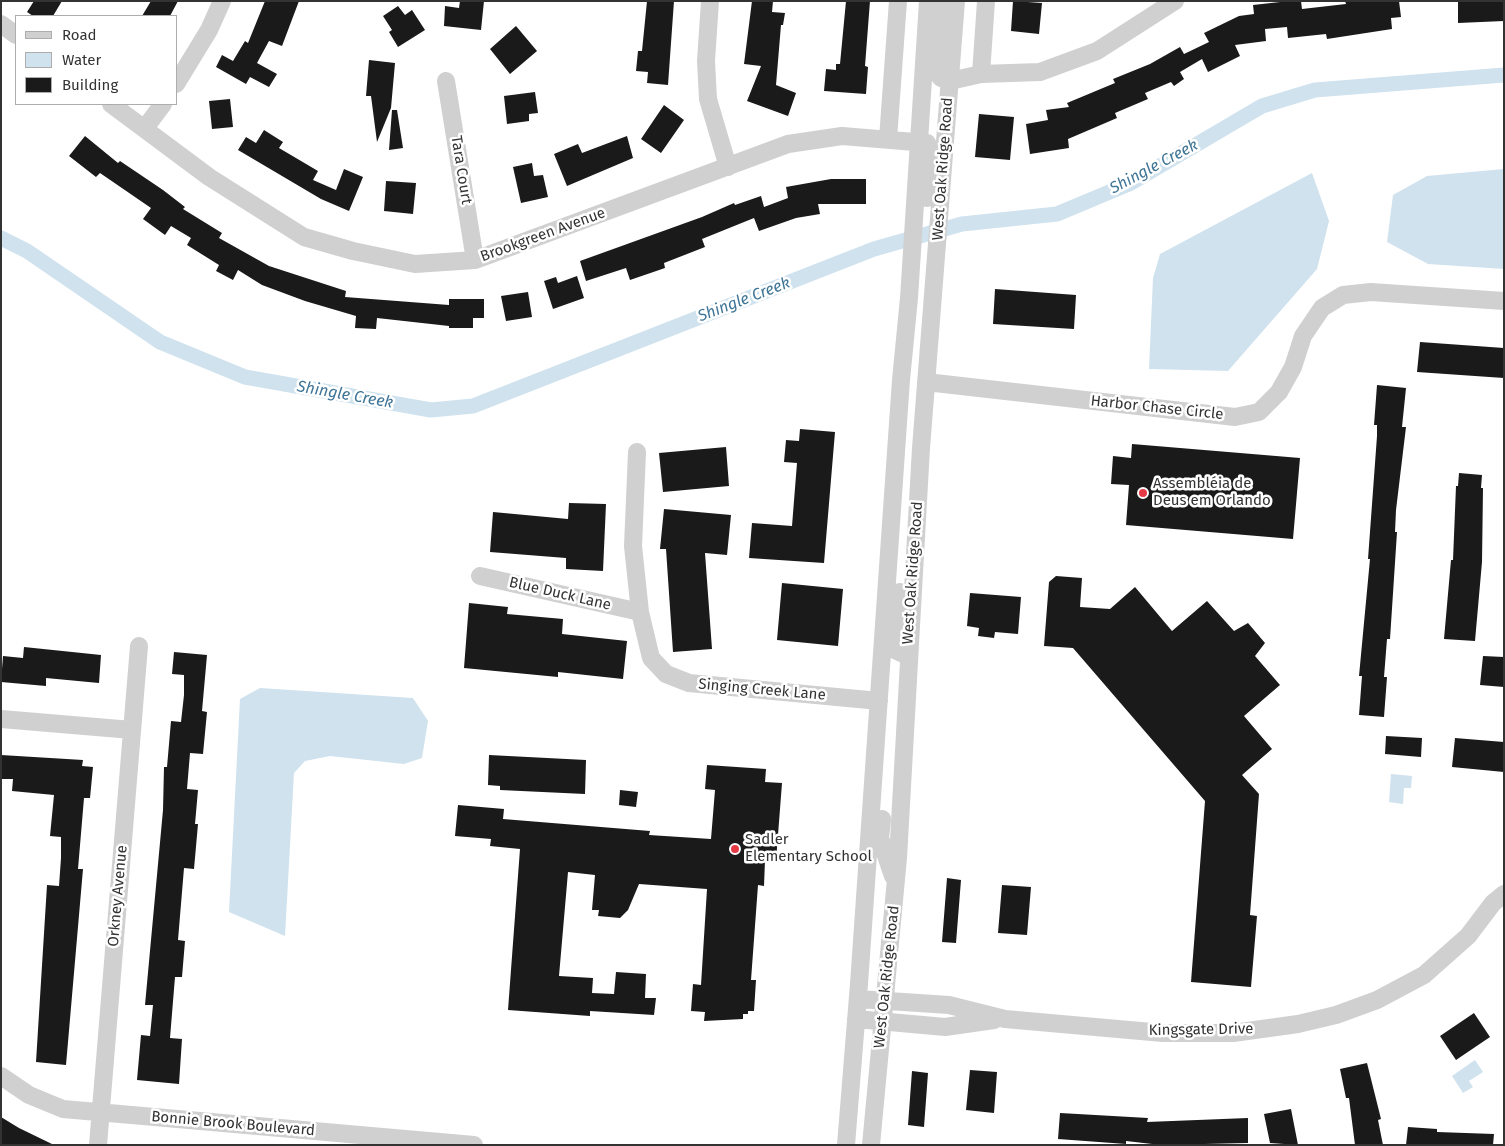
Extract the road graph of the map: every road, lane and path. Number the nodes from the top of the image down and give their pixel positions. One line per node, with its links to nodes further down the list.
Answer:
1 (222, 1): 12 (street)
2 (710, 1): 20 (street)
3 (898, 1): 18 (street)
4 (928, 1): 19 (street, West Oak Ridge Road)
5 (943, 1): 14 (street)
6 (956, 1): 14 (street, West Oak Ridge Road)
7 (986, 1): 11 (street)
8 (1170, 3): 11 (street)
9 (1, 24): 10 (street)
10 (15, 34)
11 (980, 74): 14 (street)
12 (178, 81)
13 (446, 81): 22 (street, Tara Court)
14 (950, 81): 21 (street, West Oak Ridge Road)
15 (112, 105): 17 (street, Brookgreen Avenue)
16 (162, 105): 17 (street)
17 (145, 128): 22 (street, Brookgreen Avenue)
18 (888, 139): 19 (street, Brookgreen Avenue); 20 (street, Brookgreen Avenue)
19 (918, 142): 21 (street); 26 (street, West Oak Ridge Road)
20 (728, 167): 22 (street, Brookgreen Avenue)
21 (937, 244): 24 (street, West Oak Ridge Road)
22 (475, 260)
23 (1504, 301): 24 (street, Harbor Chase Circle)
24 (926, 382): 30 (street, West Oak Ridge Road)
25 (637, 452): 28 (street, Singing Creek Lane)
26 (889, 557): 30 (street); 31 (street, West Oak Ridge Road)
27 (480, 576): 28 (street, Blue Duck Lane)
28 (640, 612): 31 (street, Singing Creek Lane)
29 (139, 646): 33 (street, Orkney Avenue)
30 (908, 656): 35 (street, West Oak Ridge Road)
31 (879, 701): 34 (street, West Oak Ridge Road)
32 (1, 719): 33 (street)
33 (132, 730): 43 (street, Orkney Avenue)
34 (876, 751): 35 (street); 37 (street, West Oak Ridge Road)
35 (896, 883): 38 (street, West Oak Ridge Road)
36 (1504, 894): 40 (street, Kingsgate Drive)
37 (858, 999): 38 (street, Kingsgate Drive); 39 (street, West Oak Ridge Road)
38 (885, 1001): 40 (street, Kingsgate Drive); 41 (street, West Oak Ridge Road)
39 (856, 1019): 41 (street, Kingsgate Drive); 46 (street, West Oak Ridge Road)
40 (1005, 1019): 41 (street, Kingsgate Drive)
41 (882, 1021): 47 (street, West Oak Ridge Road)
42 (1, 1076): 43 (street, Bonnie Brook Boulevard)
43 (100, 1112): 44 (street, Orkney Avenue); 45 (street, Bonnie Brook Boulevard)
44 (98, 1145)
45 (474, 1145)
46 (846, 1145)
47 (871, 1145)

